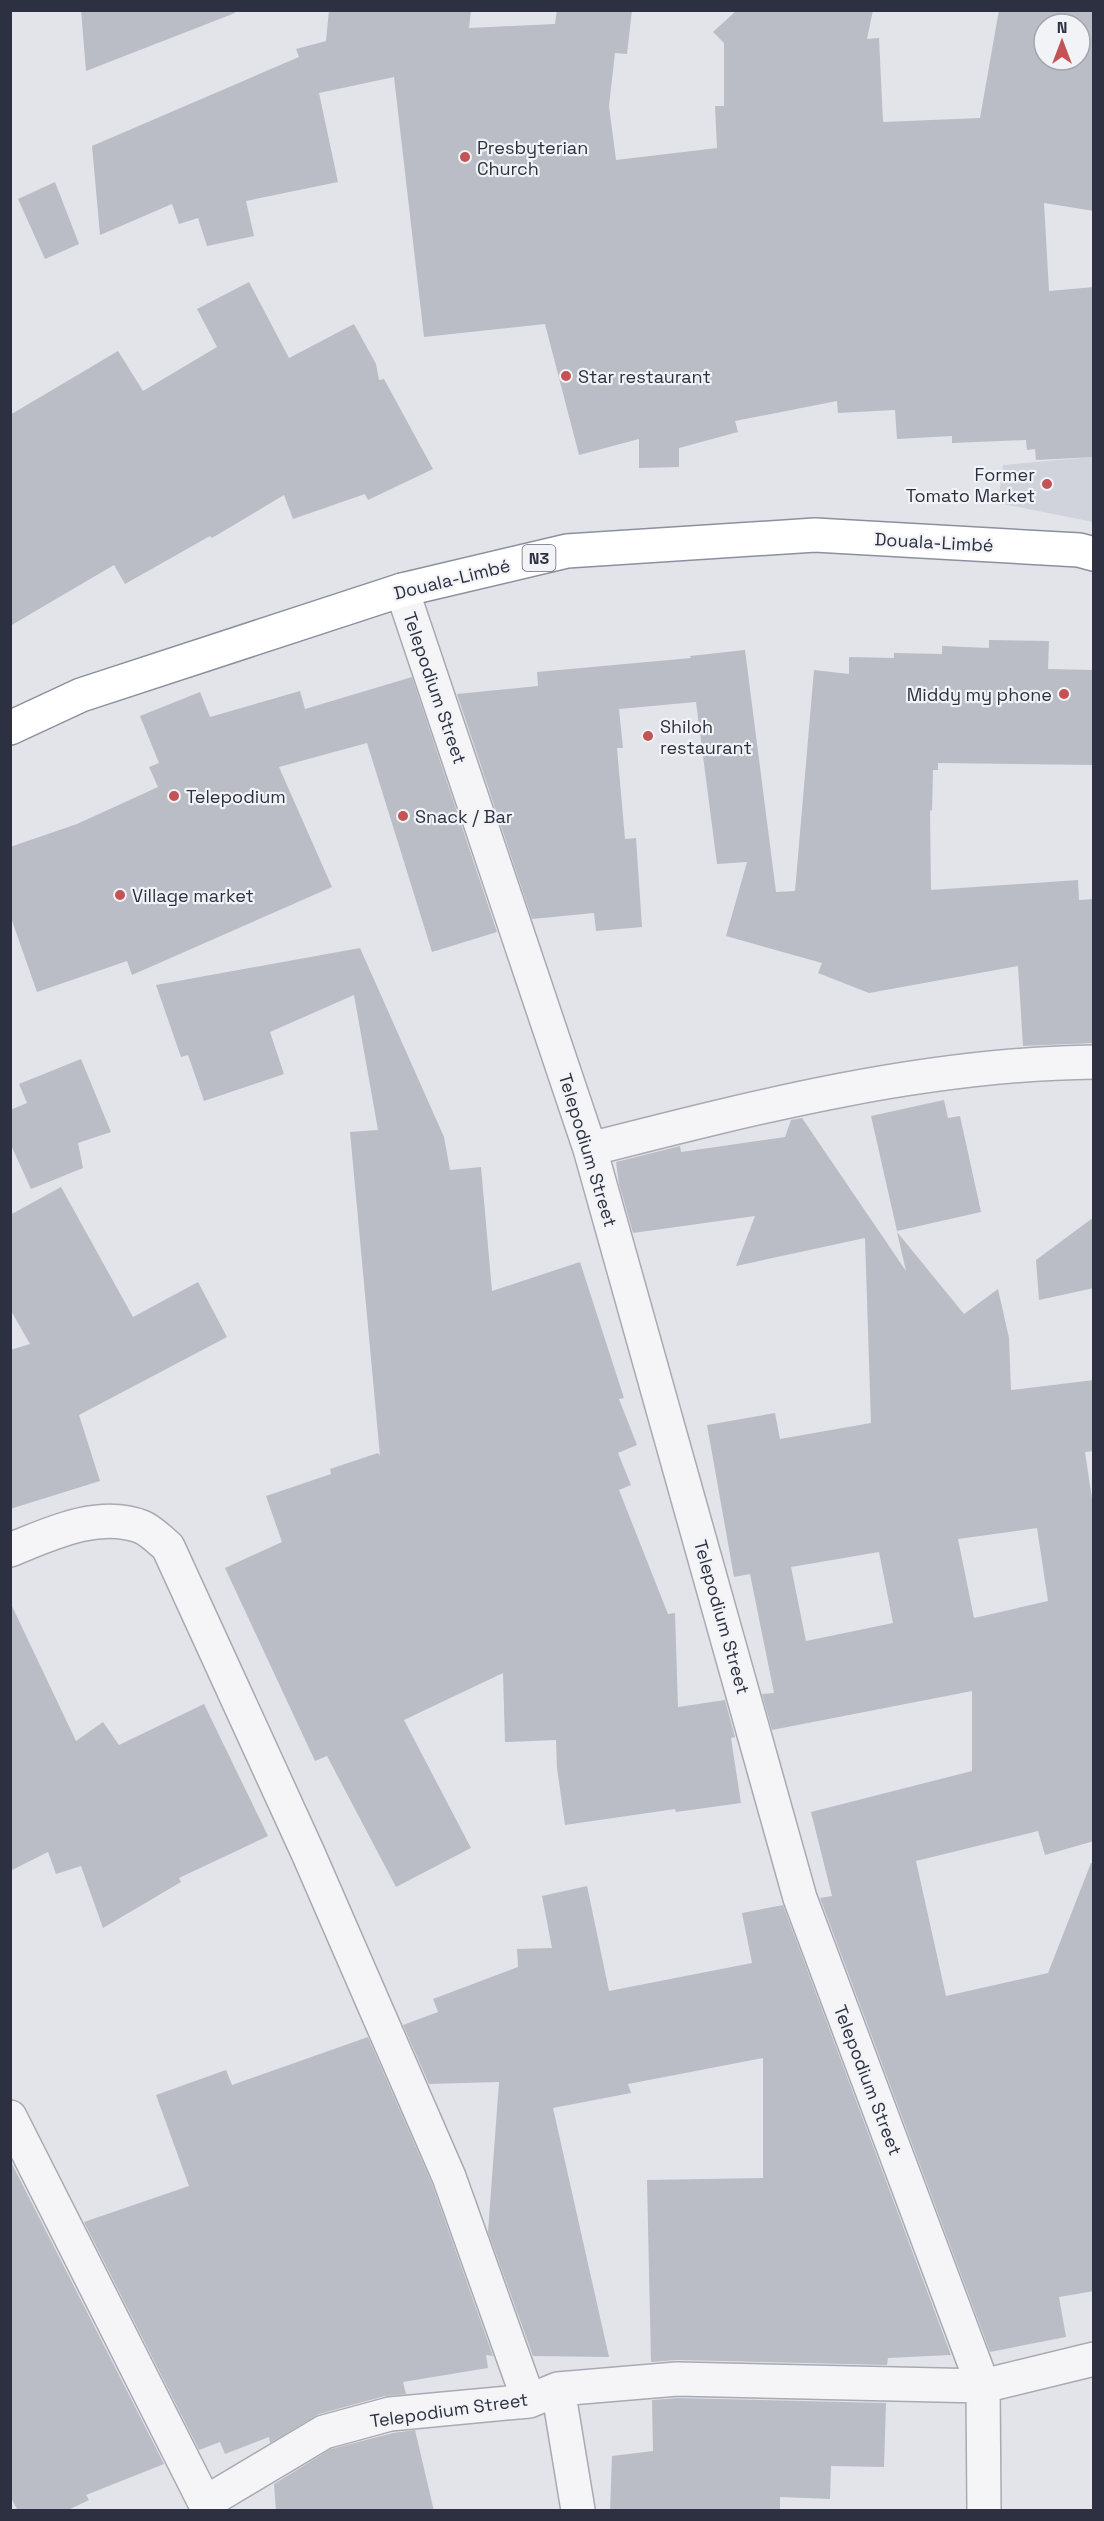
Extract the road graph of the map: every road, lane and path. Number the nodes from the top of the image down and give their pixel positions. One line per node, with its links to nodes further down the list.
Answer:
1 (1089, 548): 2 (highway, Douala-Limbé / N3)
2 (402, 590): 3 (highway, Douala-Limbé / N3); 5 (street, Telepodium Street)
3 (10, 728)
4 (1094, 1062): 5 (street)
5 (590, 1149): 9 (street, Telepodium Street)
6 (10, 1550): 10 (street)
7 (10, 2117): 11 (street, Telepodium Street)
8 (1094, 2360): 9 (street)
9 (983, 2386): 10 (street, Telepodium Street); 13 (street)
10 (544, 2395): 11 (street, Telepodium Street); 12 (street)
11 (197, 2508)
12 (578, 2511)
13 (984, 2511)

